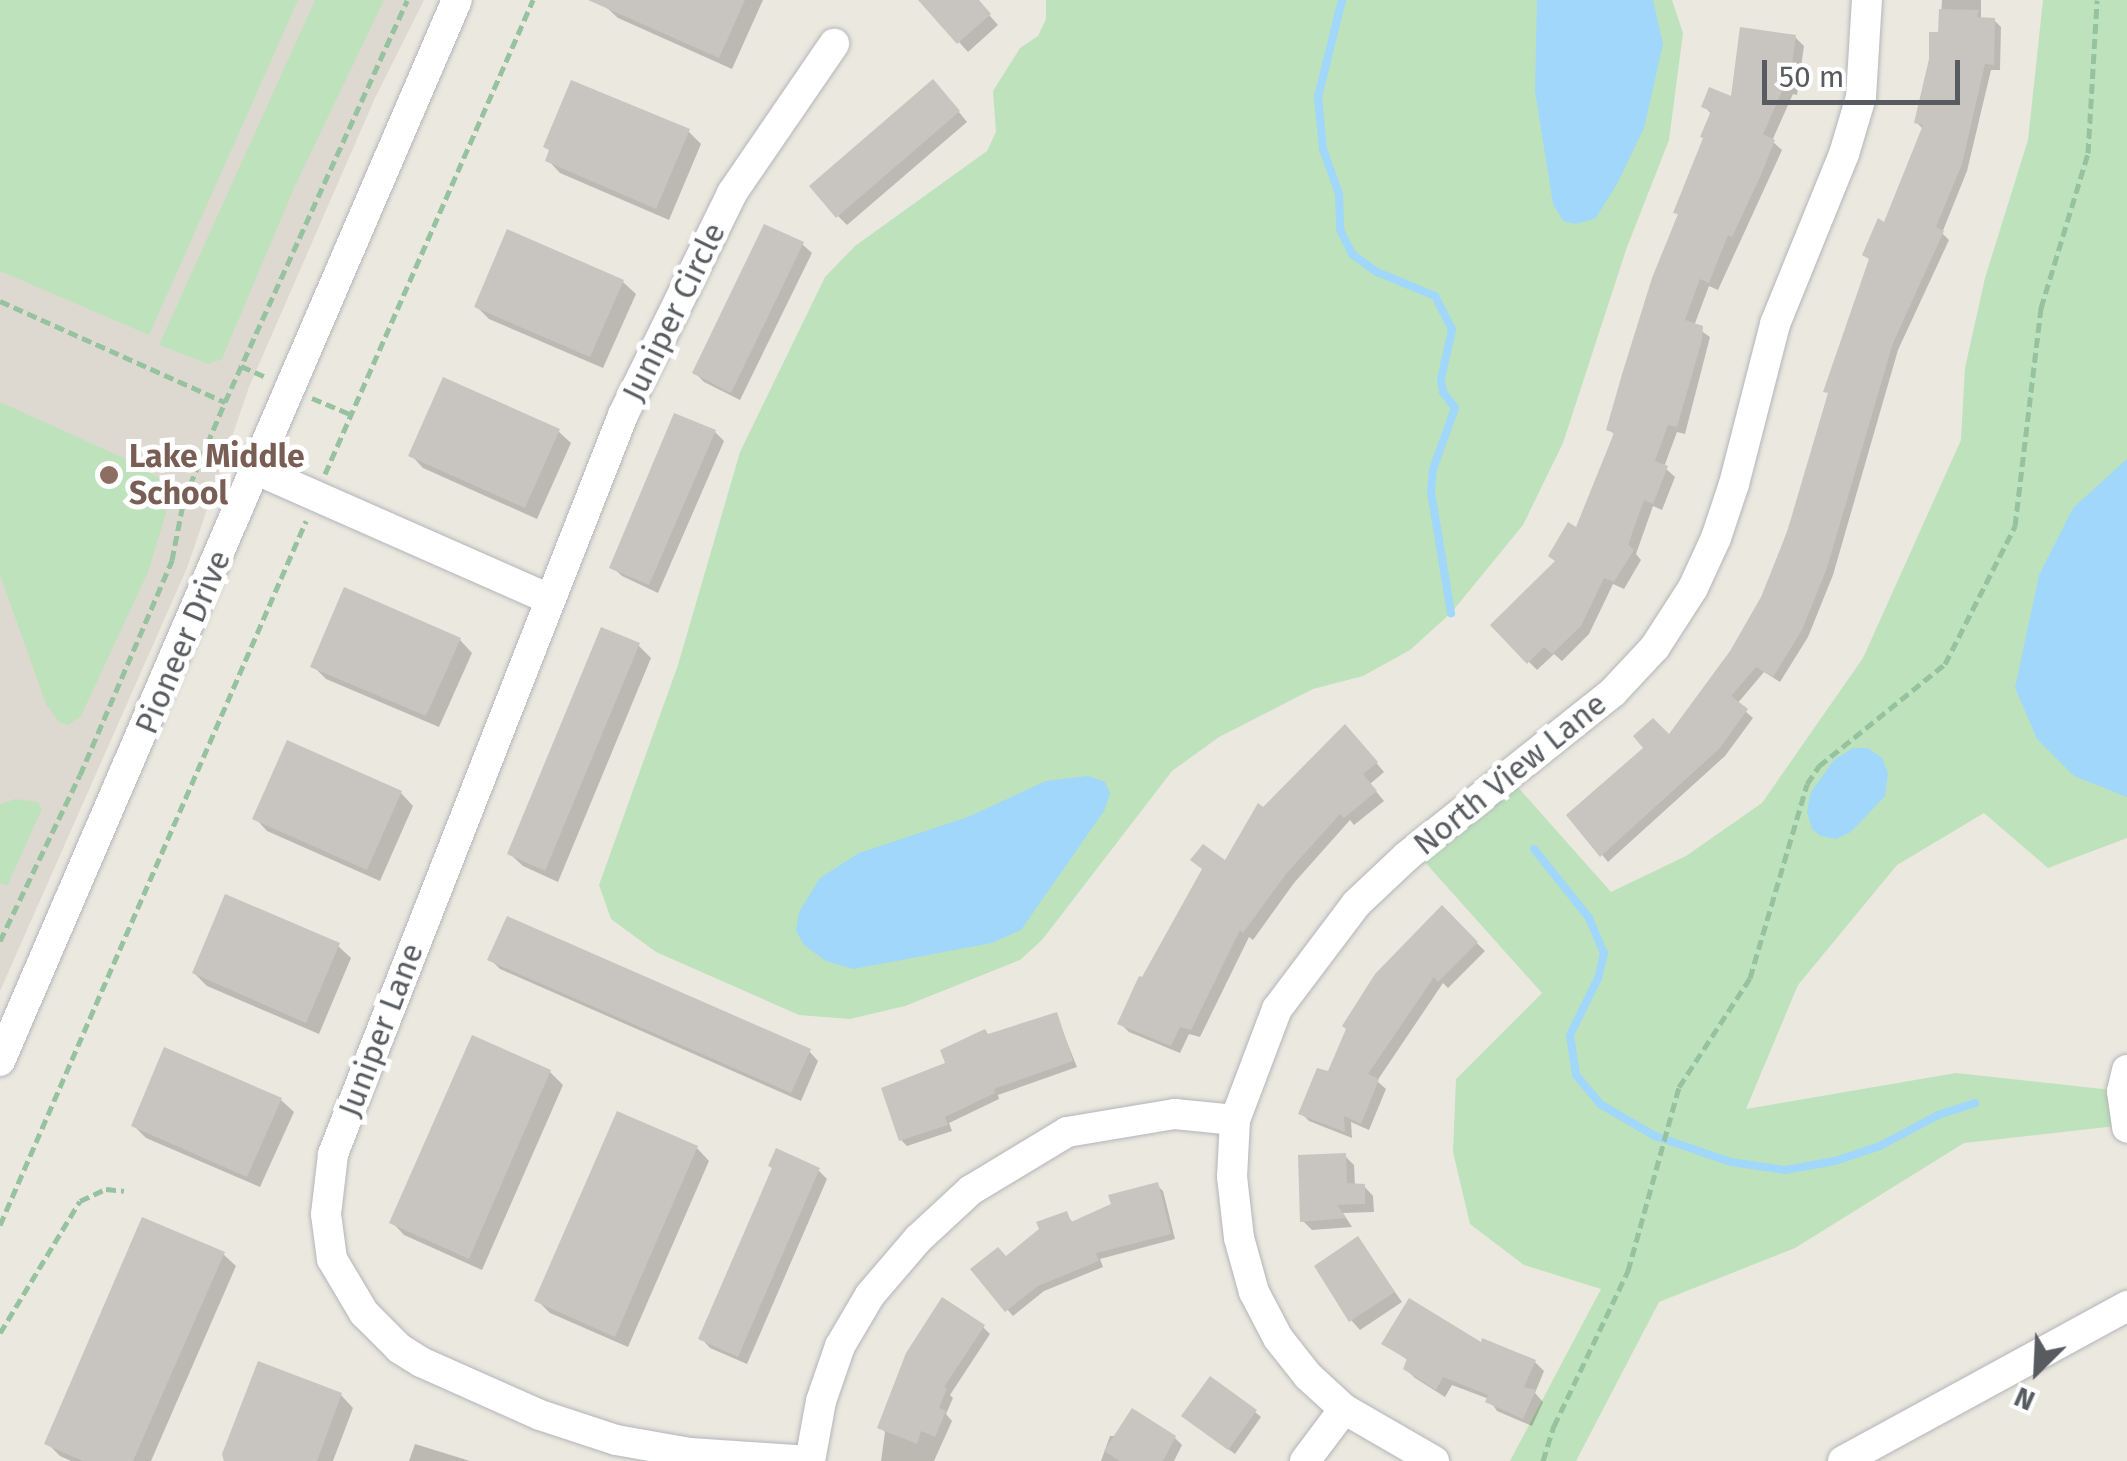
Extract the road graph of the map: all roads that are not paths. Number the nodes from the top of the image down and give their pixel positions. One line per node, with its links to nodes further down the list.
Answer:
1 (457, 0): 4 (street, Pioneer Drive)
2 (1867, 0): 8 (street, North View Lane)
3 (834, 44): 5 (street, Juniper Circle)
4 (258, 470): 5 (street); 6 (street, Pioneer Drive)
5 (550, 599): 12 (street, Juniper Lane)
6 (0, 1062)
7 (2127, 1070): 9 (street)
8 (1235, 1120): 11 (street, North View Lane); 12 (street)
9 (2127, 1128)
10 (2127, 1306): 15 (street)
11 (1344, 1408): 13 (street); 14 (street, North View Lane)
12 (810, 1461)
13 (1305, 1461)
14 (1434, 1461)
15 (1843, 1461)

